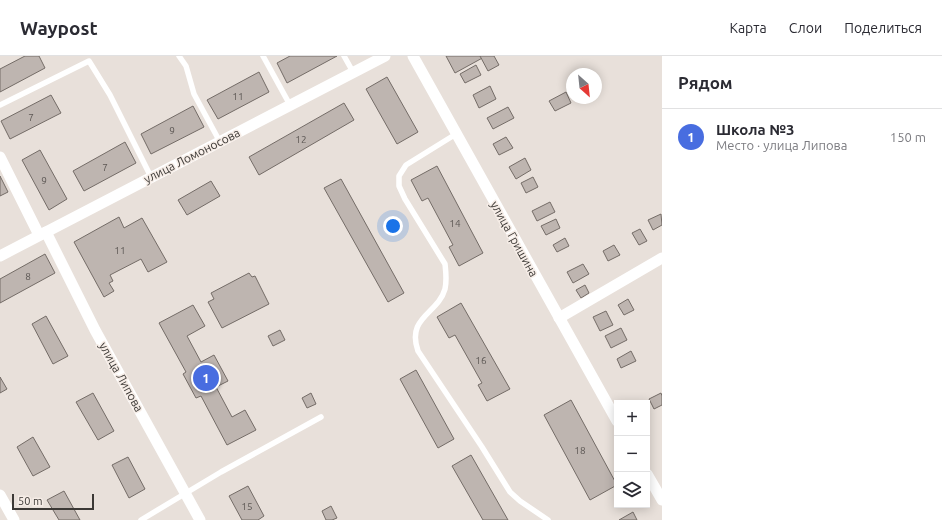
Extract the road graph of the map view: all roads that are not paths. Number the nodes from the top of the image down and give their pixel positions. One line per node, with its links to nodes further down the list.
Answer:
1 (179, 56): 10 (lane)
2 (263, 56): 8 (lane)
3 (344, 56): 6 (lane)
4 (385, 56): 6 (street, улица Ломоносова)
5 (413, 56): 9 (street, улица Гришина)
6 (353, 72): 8 (street, улица Ломоносова)
7 (0, 105): 12 (lane)
8 (290, 105): 10 (street, улица Ломоносова)
9 (456, 134): 16 (street, улица Гришина); 26 (lane)
10 (220, 142): 12 (street, улица Ломоносова)
11 (0, 157): 13 (street, улица Липова)
12 (151, 177): 13 (street, улица Ломоносова)
13 (42, 234): 14 (street, улица Ломоносова); 20 (street, улица Липова)
14 (0, 256)
15 (662, 258): 16 (street)
16 (559, 318): 17 (street, улица Гришина)
17 (614, 416)
18 (321, 417): 20 (lane)
19 (650, 479): 22 (street)
20 (185, 494): 24 (lane); 25 (street, улица Липова)
21 (0, 495): 23 (street)
22 (662, 500)
23 (14, 520)
24 (141, 520)
25 (200, 520)
26 (548, 520)

